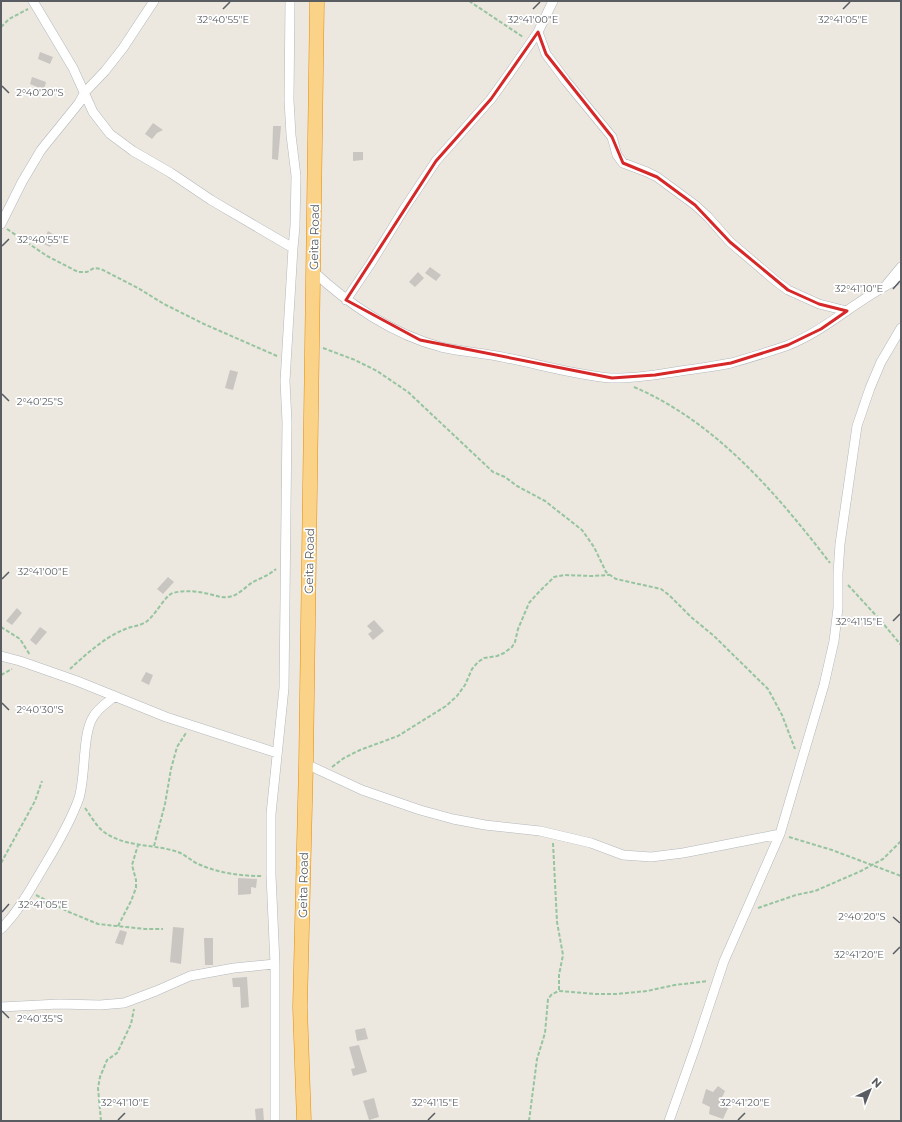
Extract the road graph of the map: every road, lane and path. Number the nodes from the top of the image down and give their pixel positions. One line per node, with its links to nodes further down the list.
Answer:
1 (154, 1): 10 (street)
2 (290, 1): 12 (street)
3 (317, 1): 14 (highway, Geita Road)
4 (469, 1): 9 (path)
5 (553, 1): 8 (street)
6 (34, 2): 7 (path); 10 (street)
7 (1, 27)
8 (538, 32): 9 (street); 18 (street)
9 (530, 42): 17 (street)
10 (85, 92): 11 (street); 12 (street)
11 (4, 227): 21 (path)
12 (292, 248): 21 (street)
13 (901, 267): 16 (street)
14 (313, 271): 17 (street); 20 (highway, Geita Road)
15 (901, 278): 16 (street)
16 (886, 285): 18 (street)
17 (346, 300): 18 (street)
18 (847, 311)
19 (901, 328): 24 (street)
20 (312, 344): 25 (path); 35 (highway, Geita Road)
21 (287, 360): 23 (street)
22 (631, 386): 24 (path)
23 (285, 562): 30 (path); 33 (street)
24 (838, 573): 27 (path); 34 (street)
25 (610, 575): 34 (path); 36 (path)
26 (1, 627): 29 (path)
27 (901, 645)
28 (1, 656): 29 (street)
29 (34, 665): 30 (street)
30 (63, 676): 31 (street)
31 (115, 696): 32 (street); 38 (street)
32 (191, 725): 33 (street); 43 (path)
33 (278, 754): 46 (street)
34 (801, 763): 40 (street)
35 (306, 764): 36 (street); 60 (highway, Geita Road)
36 (324, 772): 39 (street)
37 (42, 781): 44 (path)
38 (79, 799): 42 (path); 48 (street)
39 (552, 834): 40 (street); 55 (path)
40 (780, 834): 45 (path); 49 (street)
41 (901, 840): 45 (path)
42 (138, 845): 43 (path); 50 (path)
43 (154, 846): 46 (path)
44 (1, 864)
45 (872, 865): 47 (path); 49 (path)
46 (271, 875): 53 (street)
47 (901, 876)
48 (30, 891): 50 (path); 51 (street)
49 (744, 913): 54 (street)
50 (118, 926): 52 (path)
51 (1, 929)
52 (163, 929)
53 (275, 964): 56 (street); 59 (street)
54 (718, 980): 55 (path); 62 (street)
55 (559, 991): 61 (path)
56 (136, 998): 57 (street); 58 (path)
57 (1, 1007)
58 (101, 1121)
59 (276, 1121)
60 (304, 1121)
61 (529, 1121)
62 (669, 1121)

